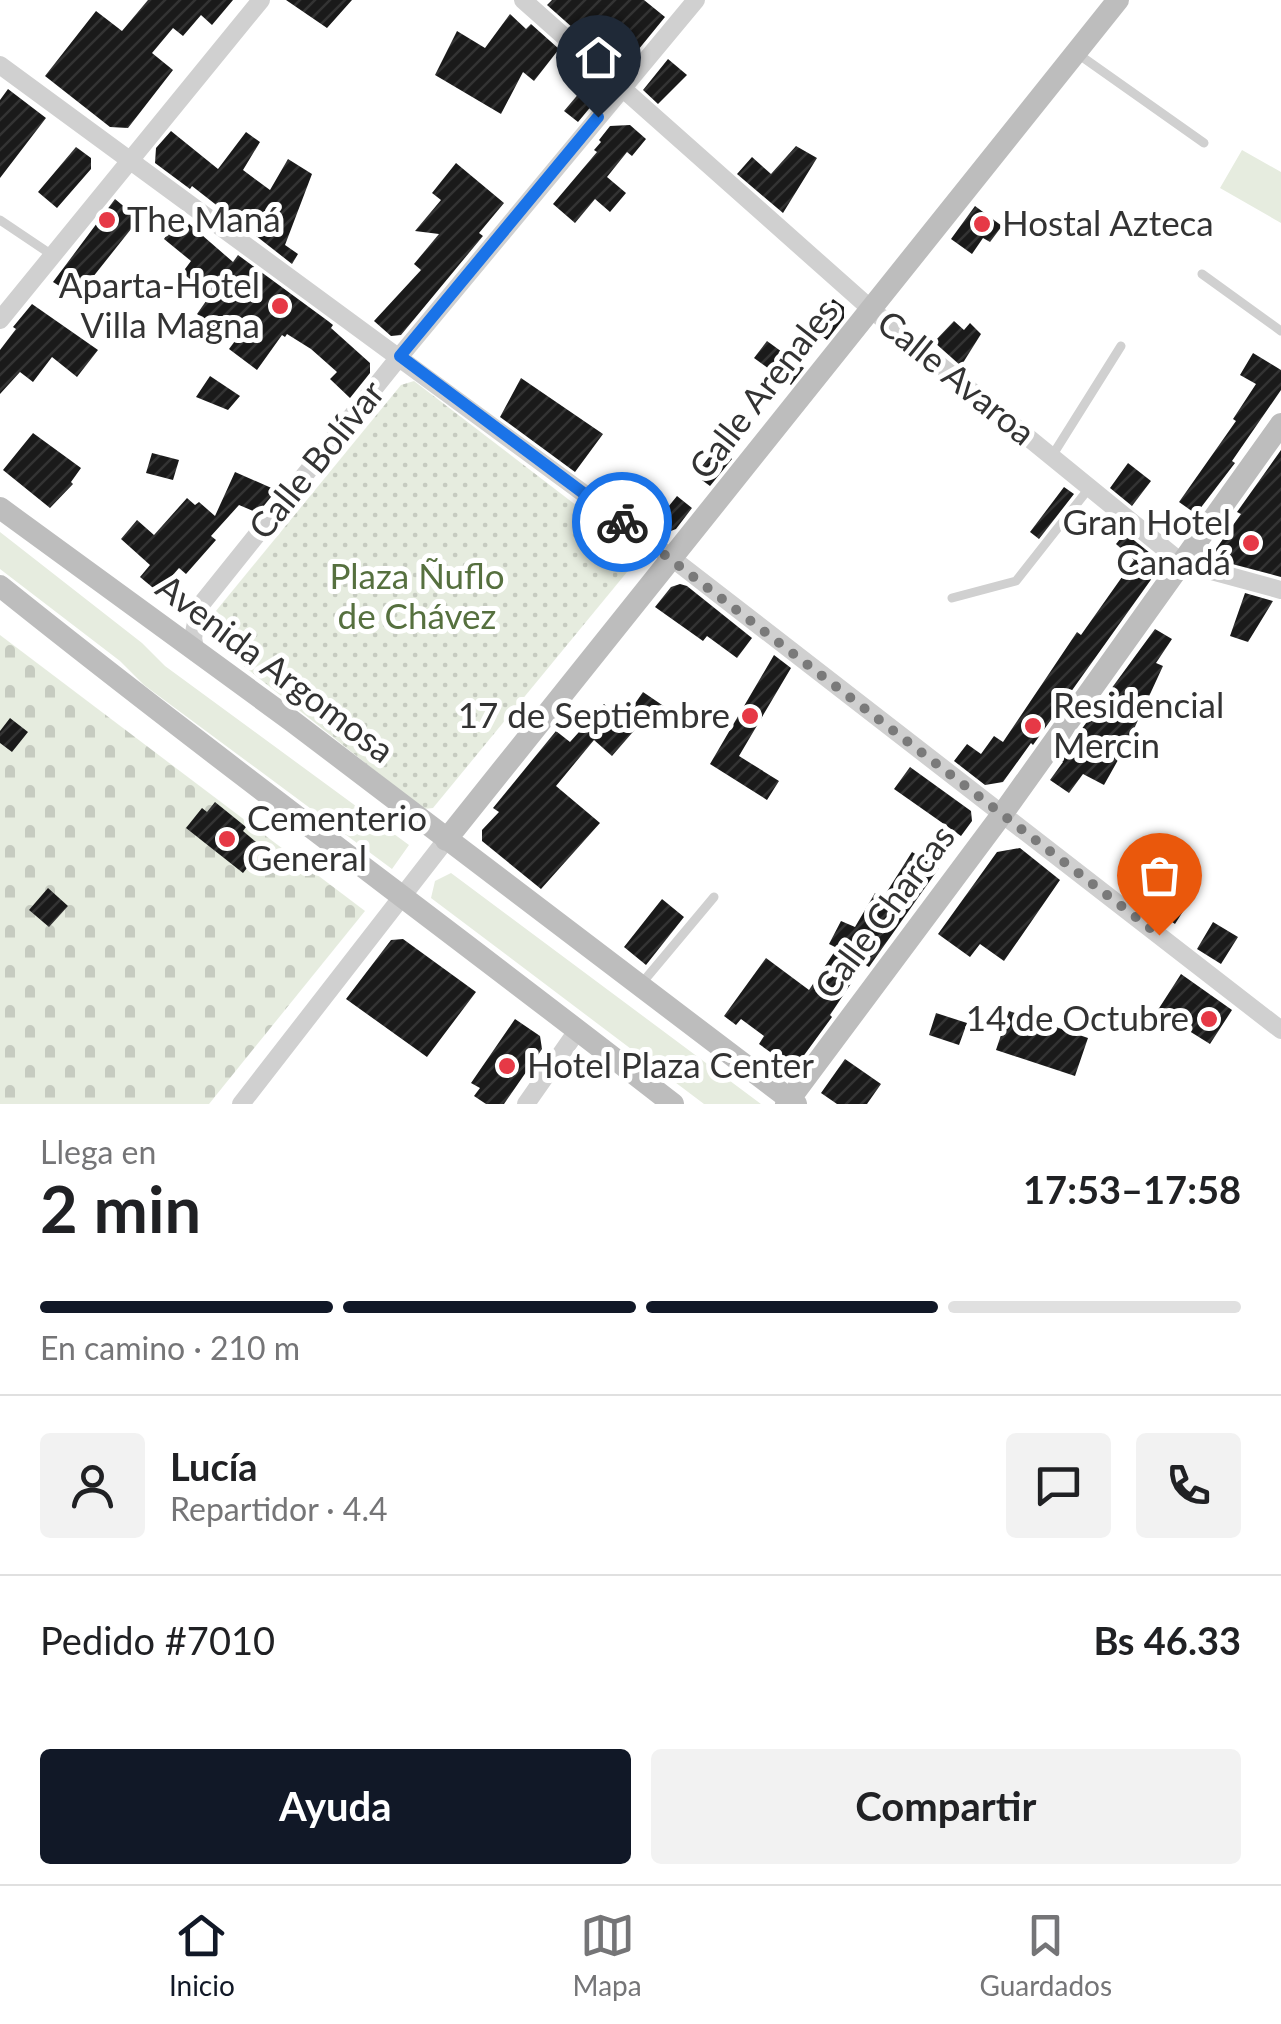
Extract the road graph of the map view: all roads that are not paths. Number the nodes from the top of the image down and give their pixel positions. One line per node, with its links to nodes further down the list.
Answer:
1 (261, 0): 9 (street)
2 (523, 0): 7 (street, Calle Avaroa)
3 (696, 0): 7 (street, Calle Bolívar)
4 (1118, 0): 5 (street, Calle Arenales)
5 (1076, 52): 8 (lane); 13 (street, Calle Arenales)
6 (0, 64): 9 (street)
7 (622, 87): 13 (street, Calle Avaroa); 17 (street, Calle Bolívar)
8 (1204, 143)
9 (131, 158): 11 (street); 17 (street)
10 (0, 220): 11 (lane)
11 (52, 255): 14 (street)
12 (1202, 274): 15 (lane)
13 (872, 310): 19 (street, Calle Avaroa); 22 (street, Calle Arenales)
14 (0, 320)
15 (1281, 331)
16 (1122, 346): 19 (lane)
17 (400, 356): 22 (street); 27 (street, Calle Bolívar)
18 (1281, 424): 23 (street, Calle Charcas)
19 (1052, 456): 20 (street, Calle Avaroa)
20 (1090, 487): 23 (street, Calle Avaroa); 26 (lane)
21 (0, 508): 27 (street, Avenida Argomosa)
22 (673, 560): 28 (street); 29 (street, Calle Arenales)
23 (1182, 563): 25 (street, Calle Avaroa); 28 (street, Calle Charcas)
24 (1, 588): 30 (street)
25 (1281, 590)
26 (952, 598)
27 (196, 653): 29 (street, Avenida Argomosa)
28 (1003, 813): 34 (street); 35 (street, Calle Charcas)
29 (446, 840): 30 (street, Calle Arenales); 32 (street, Avenida Argomosa)
30 (404, 897): 33 (street); 36 (street, Calle Arenales)
31 (714, 898): 32 (lane)
32 (639, 986): 35 (street, Avenida Argomosa)
33 (577, 1030): 37 (street); 38 (street)
34 (1281, 1030)
35 (791, 1102)
36 (240, 1104)
37 (526, 1104)
38 (673, 1104)

